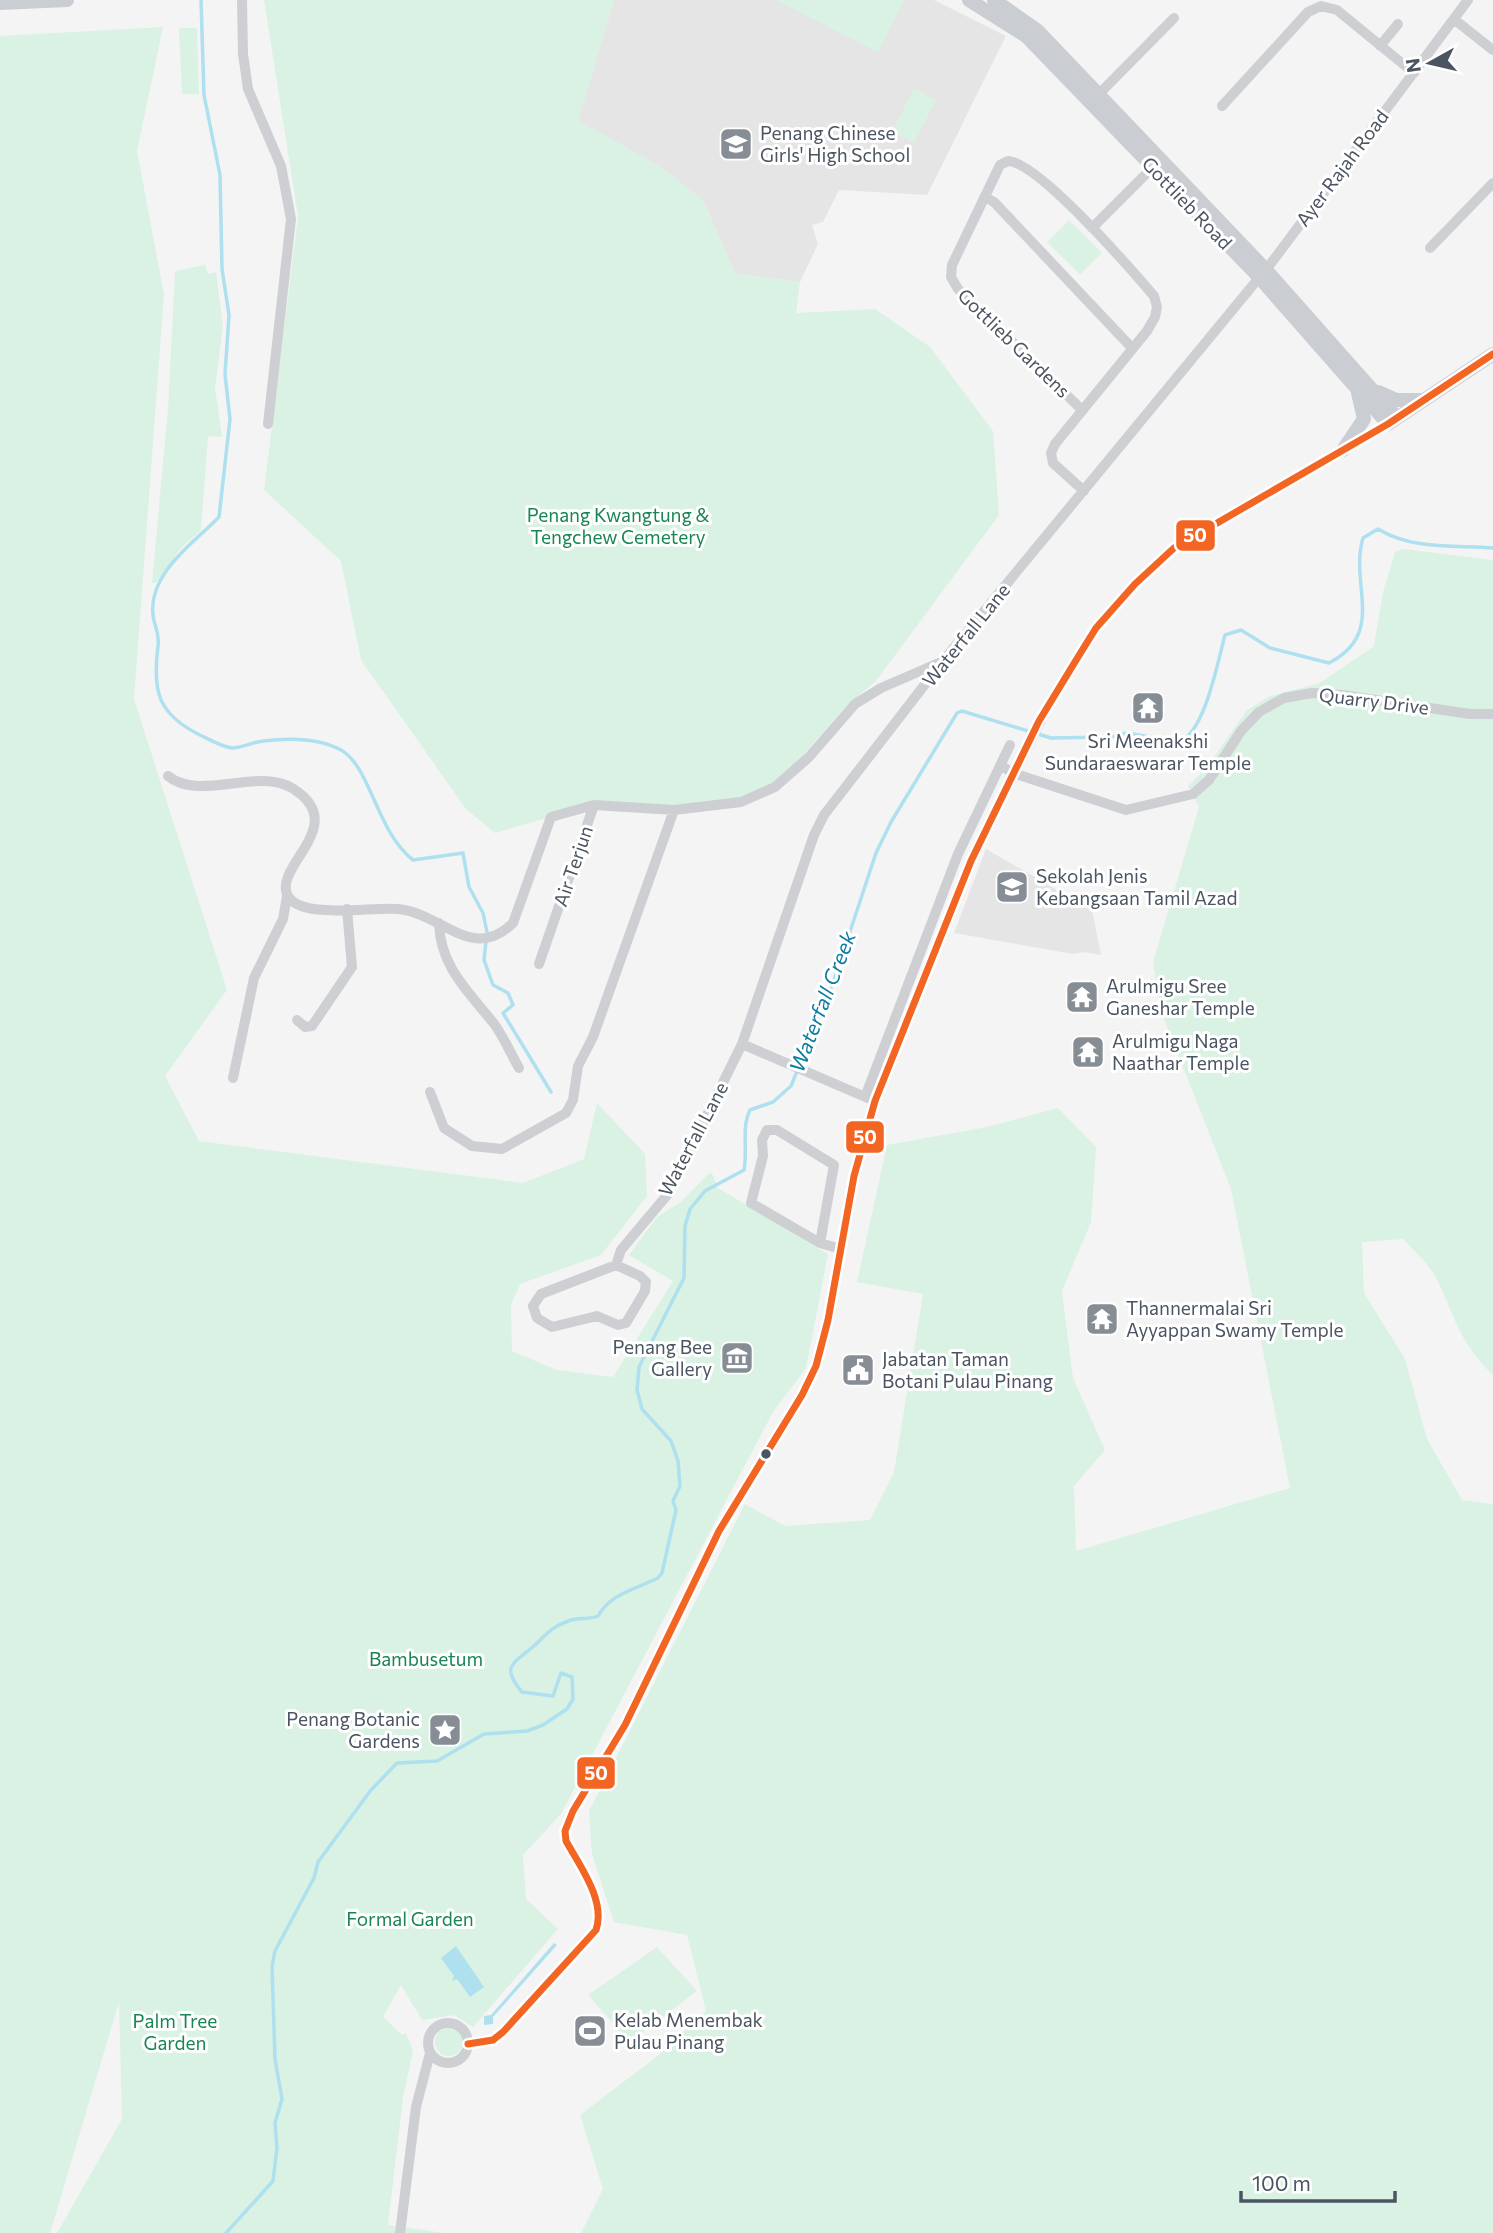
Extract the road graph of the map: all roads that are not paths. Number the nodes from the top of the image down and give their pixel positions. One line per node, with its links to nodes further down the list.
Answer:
1 (67, 0): 6 (main road)
2 (242, 0): 28 (street)
3 (969, 0): 15 (main road, Gottlieb Road)
4 (994, 0): 13 (main road, Gottlieb Road)
5 (1468, 0): 8 (street, Ayer Rajah Road)
6 (0, 4)
7 (1174, 18): 13 (street)
8 (1454, 20): 11 (street); 12 (street, Ayer Rajah Road)
9 (1398, 24): 10 (street)
10 (1380, 46): 12 (street); 14 (street)
11 (1493, 50)
12 (1414, 73): 20 (street, Ayer Rajah Road)
13 (1098, 95): 15 (main road, Gottlieb Road)
14 (1222, 106)
15 (1157, 164): 18 (street); 20 (main road, Gottlieb Road)
16 (1493, 183): 19 (street)
17 (985, 197): 18 (street, Gottlieb Gardens); 21 (street); 26 (street, Gottlieb Gardens)
18 (1092, 228): 21 (street, Gottlieb Gardens)
19 (1430, 248)
20 (1262, 273): 23 (main road, Gottlieb Road); 24 (main road, Gottlieb Road); 30 (street, Waterfall Lane)
21 (1132, 348): 26 (street, Gottlieb Gardens)
22 (1493, 354): 25 (main road)
23 (1354, 385): 27 (main road, Gottlieb Road); 29 (main road)
24 (1373, 391): 25 (main road); 27 (main road, Gottlieb Road)
25 (1427, 400): 27 (main road)
26 (1082, 410): 30 (street, Gottlieb Gardens)
27 (1393, 421): 29 (street)
28 (268, 424)
29 (1343, 450): 35 (street)
30 (1084, 491): 31 (street, Waterfall Lane)
31 (943, 661): 38 (street, Air Terjun); 46 (street, Waterfall Lane)
32 (1493, 714): 35 (street, Quarry Drive)
33 (1010, 745): 34 (street)
34 (1000, 765): 35 (street, Quarry Drive); 50 (street)
35 (1013, 774): 50 (street)
36 (168, 776): 39 (street)
37 (594, 805): 38 (street, Air Terjun); 43 (street); 44 (street, Air Terjun)
38 (674, 810): 49 (street)
39 (287, 895): 40 (street); 42 (street)
40 (300, 908): 41 (street); 42 (street)
41 (347, 909): 43 (street); 45 (street)
42 (283, 919): 48 (street)
43 (439, 923): 47 (street)
44 (539, 964)
45 (297, 1020)
46 (742, 1044): 50 (street); 53 (street, Waterfall Lane)
47 (519, 1068)
48 (233, 1078)
49 (430, 1092)
50 (870, 1099): 52 (street)
51 (820, 1243): 51 (street); 52 (street)
52 (841, 1249): 54 (street)
53 (616, 1265): 53 (street)
54 (468, 2044): 55 (street); 55 (street)
55 (430, 2053): 56 (street)
56 (400, 2233)

